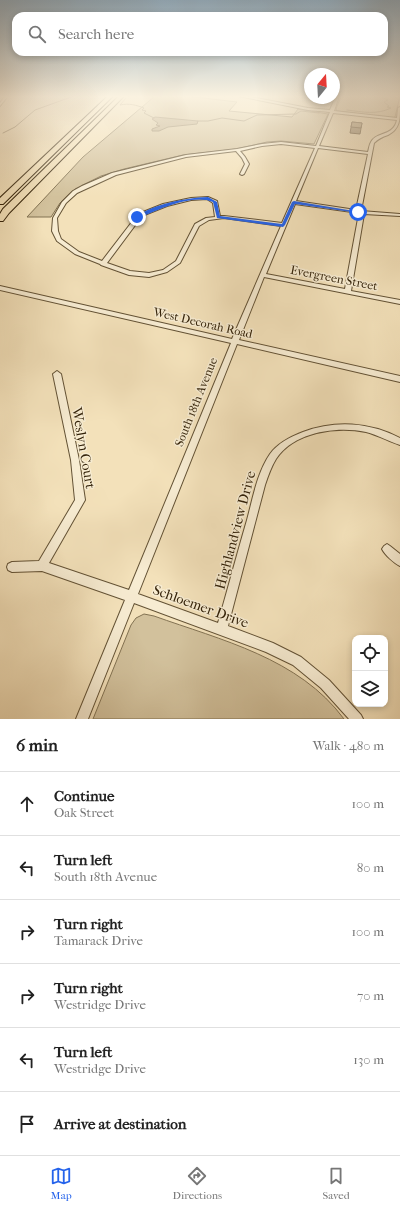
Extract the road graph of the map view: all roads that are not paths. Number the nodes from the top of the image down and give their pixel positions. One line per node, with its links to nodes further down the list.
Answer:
1 (77, 130): 9 (highway)
2 (88, 130): 14 (highway)
3 (324, 130): 5 (street, South 18th Avenue)
4 (393, 130): 7 (street)
5 (316, 146): 6 (street); 7 (street); 10 (street, South 18th Avenue)
6 (237, 150): 8 (street); 16 (street)
7 (370, 152): 11 (street)
8 (242, 174)
9 (0, 202)
10 (294, 202): 11 (street); 15 (street, South 18th Avenue)
11 (360, 212): 12 (street); 19 (street)
12 (400, 215)
13 (218, 217): 15 (street); 16 (street); 16 (street)
14 (0, 219)
15 (283, 225): 17 (street, South 18th Avenue)
16 (103, 264)
17 (263, 275): 19 (street, Evergreen Street); 21 (street, South 18th Avenue)
18 (0, 288): 21 (street, West Decorah Road)
19 (348, 291): 20 (street, Evergreen Street)
20 (400, 302)
21 (235, 341): 23 (street, West Decorah Road); 29 (street, South 18th Avenue)
22 (57, 374): 27 (street, Weslyn Court)
23 (400, 379)
24 (400, 442): 30 (street, Highlandview Drive)
25 (387, 549): 26 (street)
26 (400, 561)
27 (42, 566): 28 (street, Schloemer Drive); 29 (street, Schloemer Drive)
28 (12, 567)
29 (130, 596): 30 (street, Schloemer Drive); 31 (street, South 18th Avenue)
30 (222, 629): 32 (street, Schloemer Drive)
31 (82, 719)
32 (357, 719)

